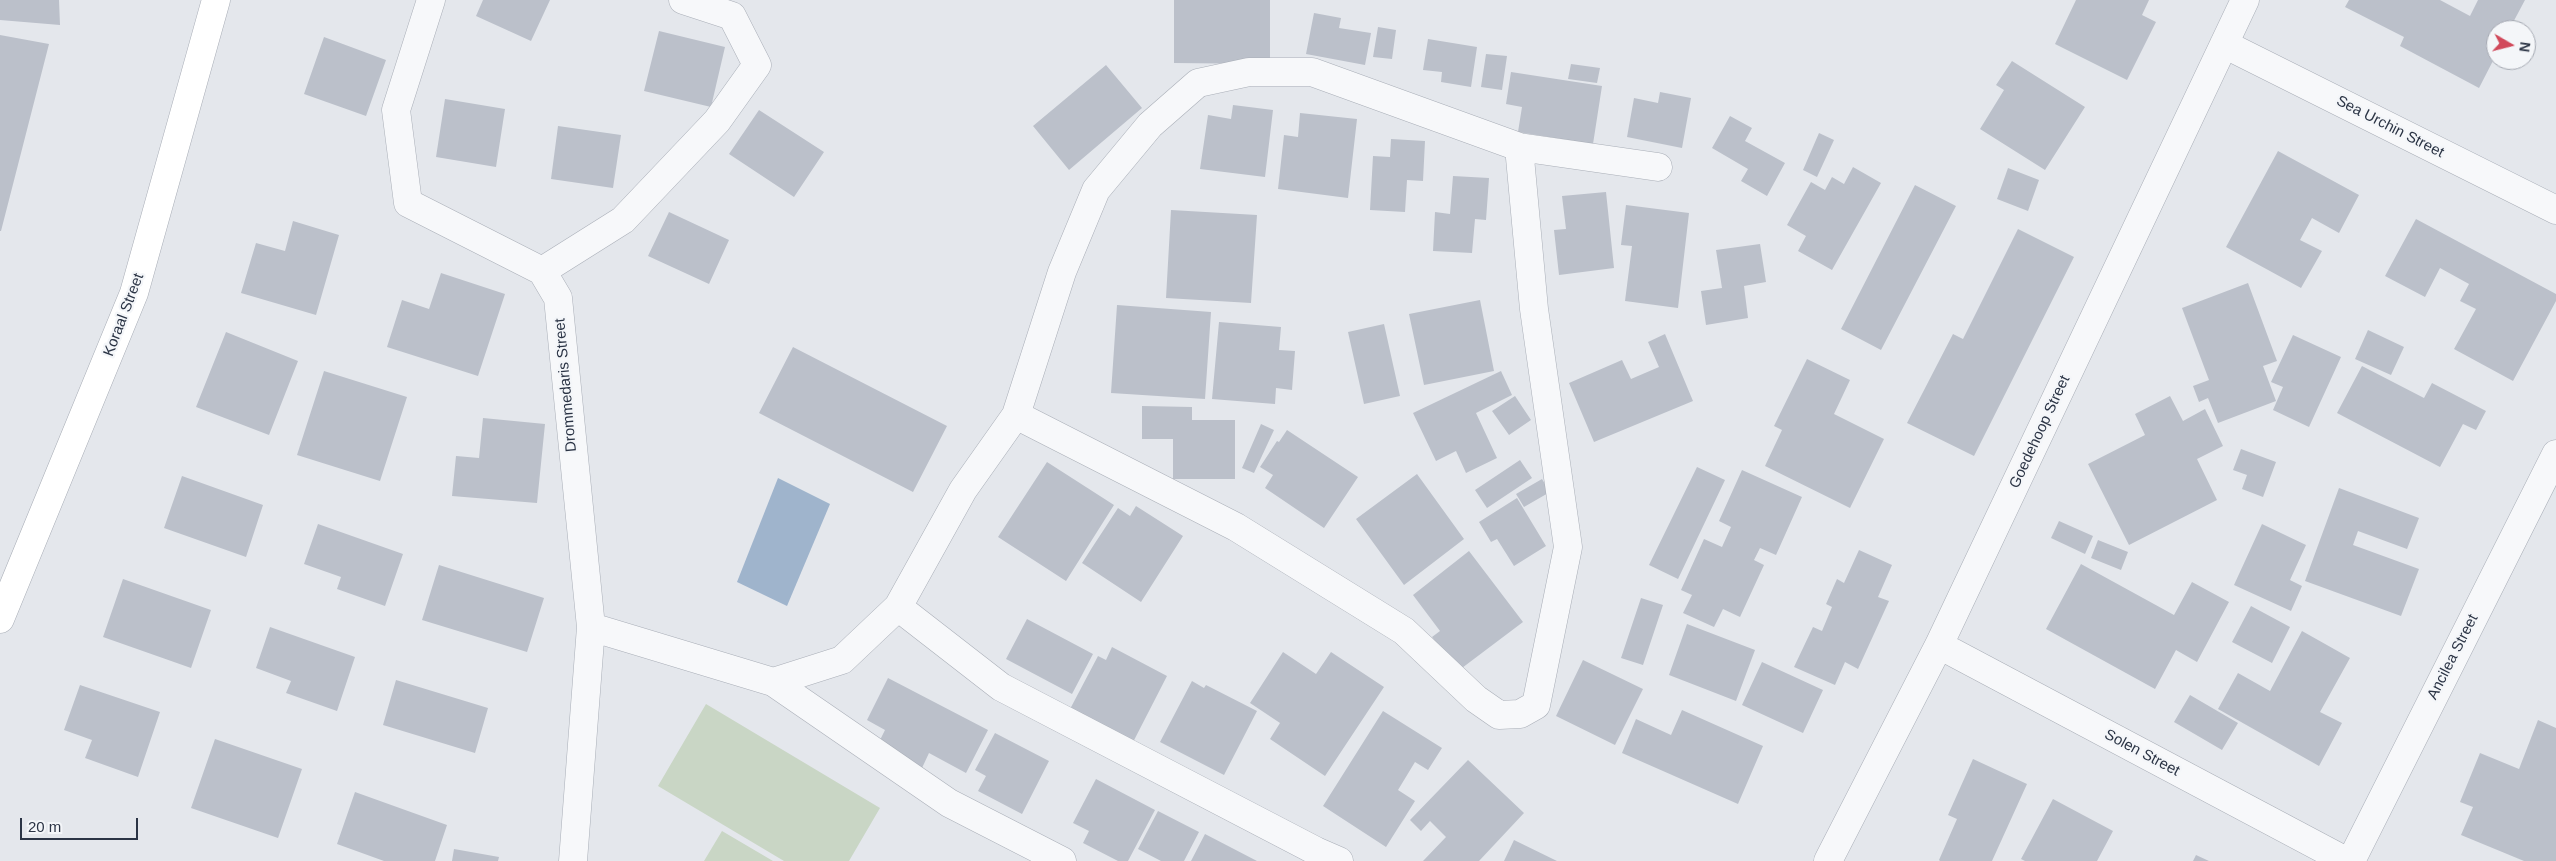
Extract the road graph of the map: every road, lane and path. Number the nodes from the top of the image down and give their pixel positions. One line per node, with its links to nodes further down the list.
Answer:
1 (203, 0): 6 (street)
2 (216, 0): 6 (street, Koraal Street)
3 (431, 0): 11 (street)
4 (683, 0): 11 (street)
5 (2246, 0): 7 (street, Goedehoop Street)
6 (206, 44): 15 (street, Koraal Street)
7 (2224, 44): 10 (street, Sea Urchin Street); 17 (street, Goedehoop Street)
8 (1519, 147): 9 (street); 12 (street); 12 (street)
9 (1658, 167)
10 (2556, 210)
11 (542, 271): 16 (street, Drommedaris Street)
12 (1016, 415): 14 (street)
13 (2555, 457): 24 (street, Ancilea Street)
14 (898, 607): 18 (street); 21 (street)
15 (0, 619)
16 (591, 626): 18 (street); 19 (street, Drommedaris Street)
17 (1939, 645): 22 (street, Goedehoop Street); 23 (street, Solen Street)
18 (773, 682): 20 (street)
19 (572, 861)
20 (1062, 861)
21 (1339, 861)
22 (1828, 861)
23 (2346, 861)
24 (2351, 861)

